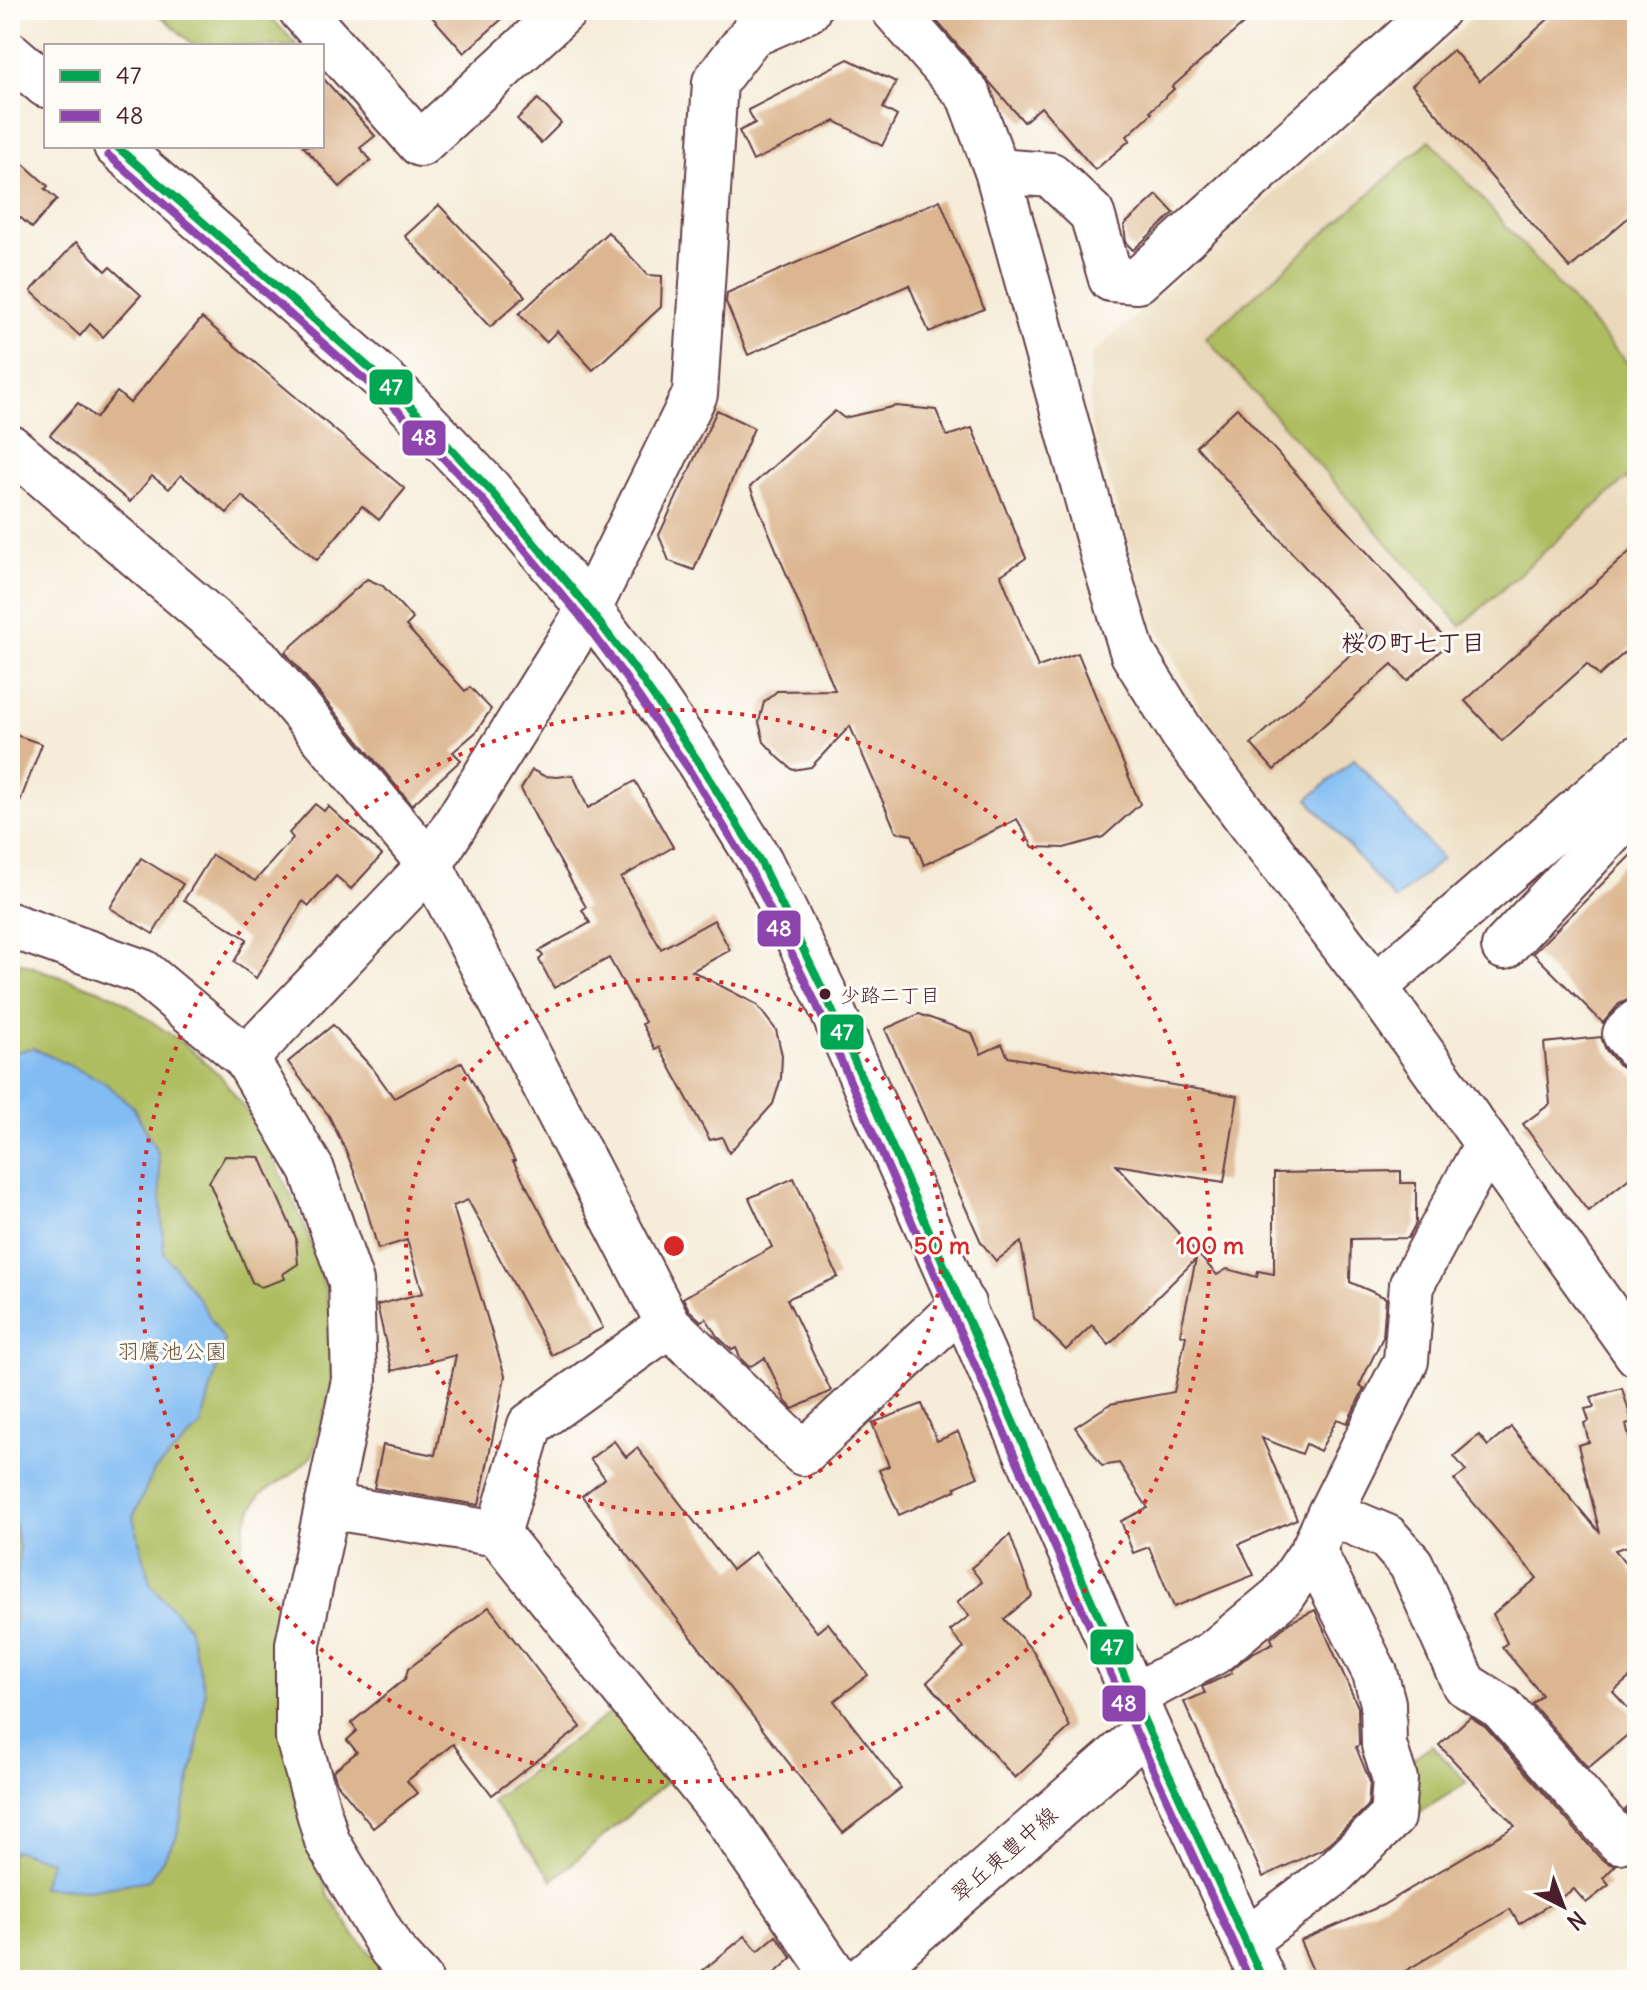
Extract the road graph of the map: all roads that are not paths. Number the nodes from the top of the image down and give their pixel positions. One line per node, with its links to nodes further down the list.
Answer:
1 (301, 10): 2 (street)
2 (565, 10)
3 (808, 10): 11 (street)
4 (894, 10): 9 (street)
5 (1437, 10): 9 (street)
6 (10, 54): 7 (street)
7 (44, 83)
8 (118, 148): 11 (street)
9 (997, 171): 17 (street)
10 (14, 463): 14 (street)
11 (589, 609): 14 (street); 22 (street)
12 (1637, 758): 17 (street)
13 (1637, 805): 16 (street)
14 (430, 865): 20 (street); 23 (street)
15 (10, 925): 20 (street)
16 (1504, 947)
17 (1375, 987): 21 (street)
18 (1637, 1022): 19 (street)
19 (1637, 1048)
20 (246, 1058): 25 (street)
21 (1487, 1144): 24 (street); 26 (street, 翠丘東豊中線)
22 (963, 1304): 23 (street); 28 (street)
23 (669, 1325): 27 (street)
24 (1637, 1354)
25 (327, 1506): 27 (street); 31 (street)
26 (1321, 1531): 28 (street, 翠丘東豊中線); 29 (street); 30 (street)
27 (498, 1534): 32 (street)
28 (1141, 1712): 30 (street); 33 (street, 翠丘東豊中線)
29 (1619, 1841)
30 (1245, 1941): 34 (street)
31 (420, 1980)
32 (838, 1980)
33 (861, 1980)
34 (1263, 1980)

